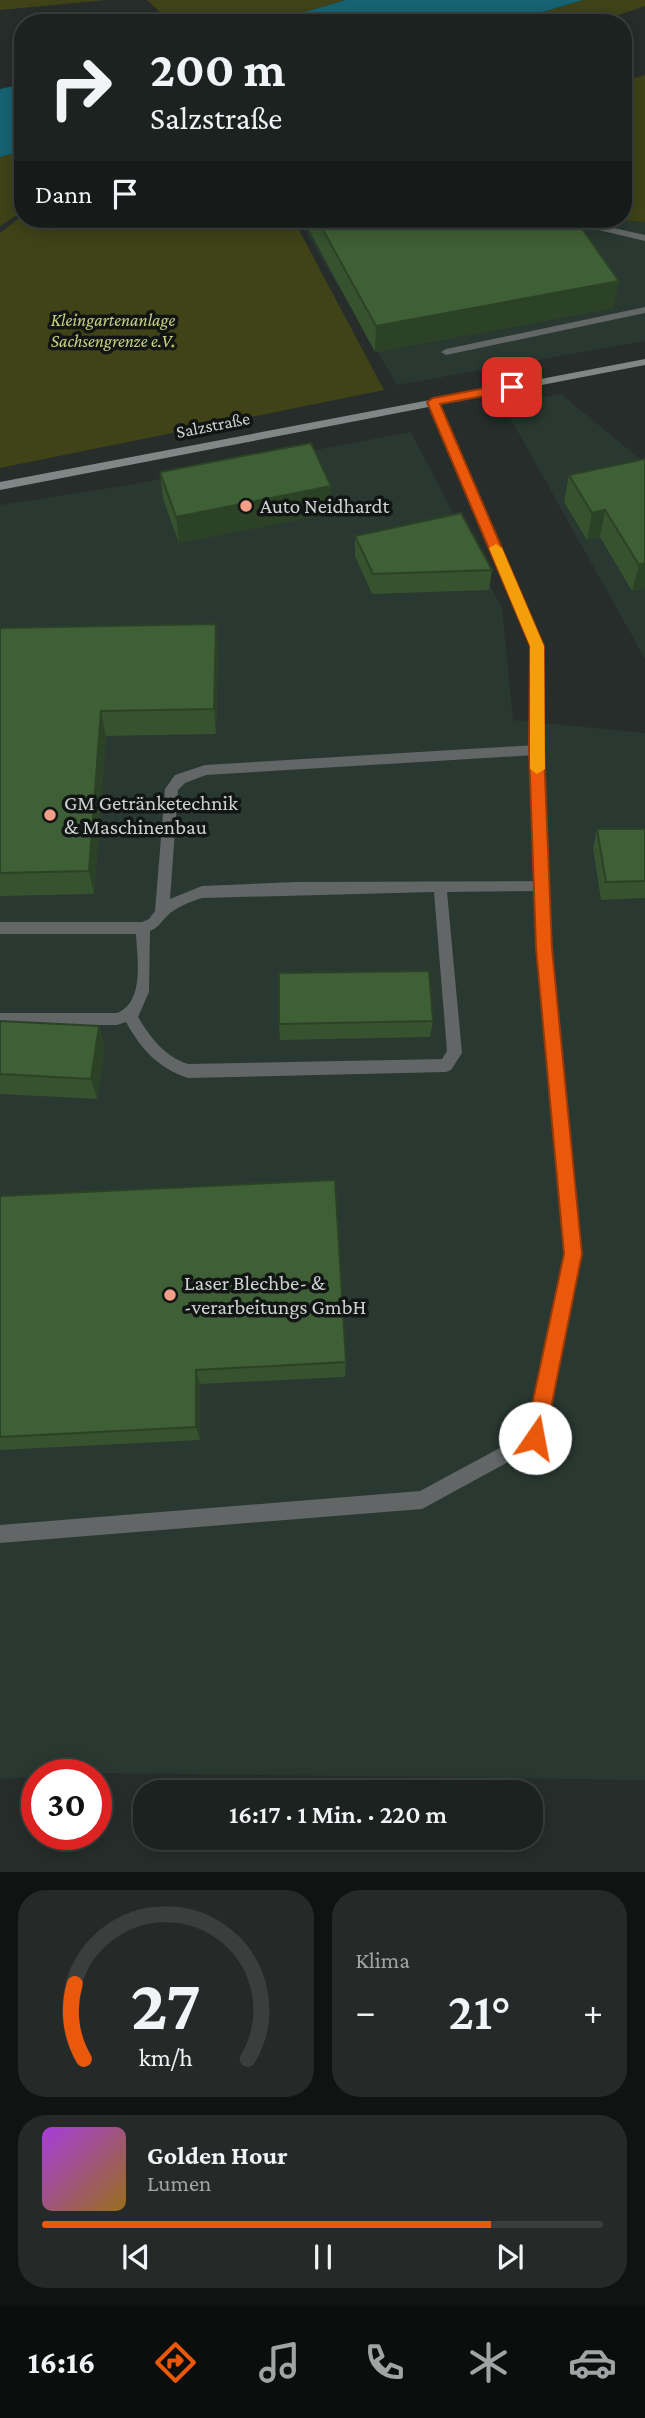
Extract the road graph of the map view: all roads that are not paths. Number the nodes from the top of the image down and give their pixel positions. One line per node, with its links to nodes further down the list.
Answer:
1 (602, 228): 2 (street)
2 (645, 238)
3 (645, 310): 4 (street)
4 (446, 352)
5 (645, 362): 6 (main road, Salzstraße)
6 (433, 402): 7 (main road, Salzstraße); 8 (street)
7 (0, 486)
8 (536, 750): 9 (street); 11 (street)
9 (543, 885): 10 (street); 16 (street)
10 (440, 886): 11 (street); 14 (street)
11 (162, 912): 13 (street)
12 (0, 928): 13 (street)
13 (144, 928): 14 (street)
14 (129, 1015): 15 (street)
15 (0, 1019)
16 (0, 1534)

